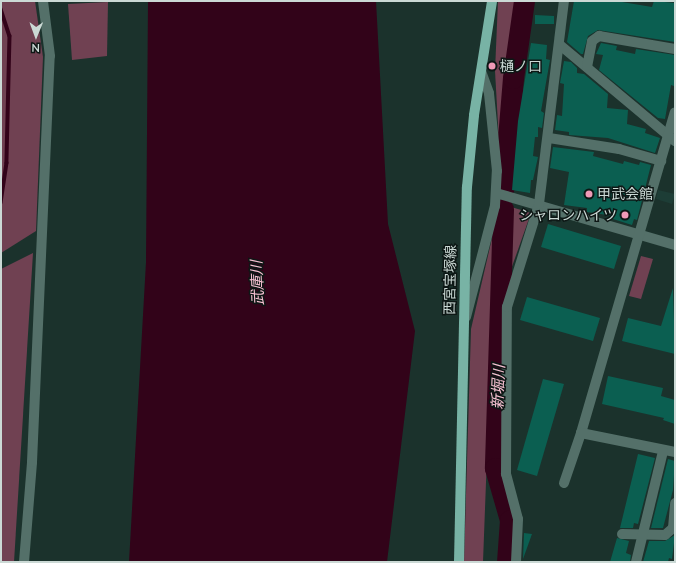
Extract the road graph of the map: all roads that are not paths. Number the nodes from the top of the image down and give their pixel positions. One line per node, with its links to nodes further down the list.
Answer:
1 (43, 1): 24 (street)
2 (492, 1): 7 (main road, 西宮宝塚線)
3 (564, 1): 4 (street)
4 (560, 45): 6 (street); 9 (street)
5 (675, 49): 6 (street)
6 (587, 67): 10 (street)
7 (481, 72): 12 (street); 16 (main road, 西宮宝塚線)
8 (675, 112): 10 (street)
9 (549, 138): 11 (street); 13 (street)
10 (672, 138): 11 (street)
11 (661, 161): 14 (street)
12 (496, 193): 13 (street); 16 (street)
13 (539, 204): 14 (street); 26 (street)
14 (638, 234): 15 (street); 17 (street)
15 (675, 245)
16 (463, 329): 25 (main road, 西宮宝塚線)
17 (581, 433): 18 (street); 20 (street)
18 (663, 451): 19 (street); 23 (street)
19 (675, 452)
20 (564, 483)
21 (675, 503): 23 (street)
22 (622, 534): 23 (street)
23 (643, 534): 27 (street)
24 (24, 562)
25 (460, 562)
26 (516, 562)
27 (636, 562)

